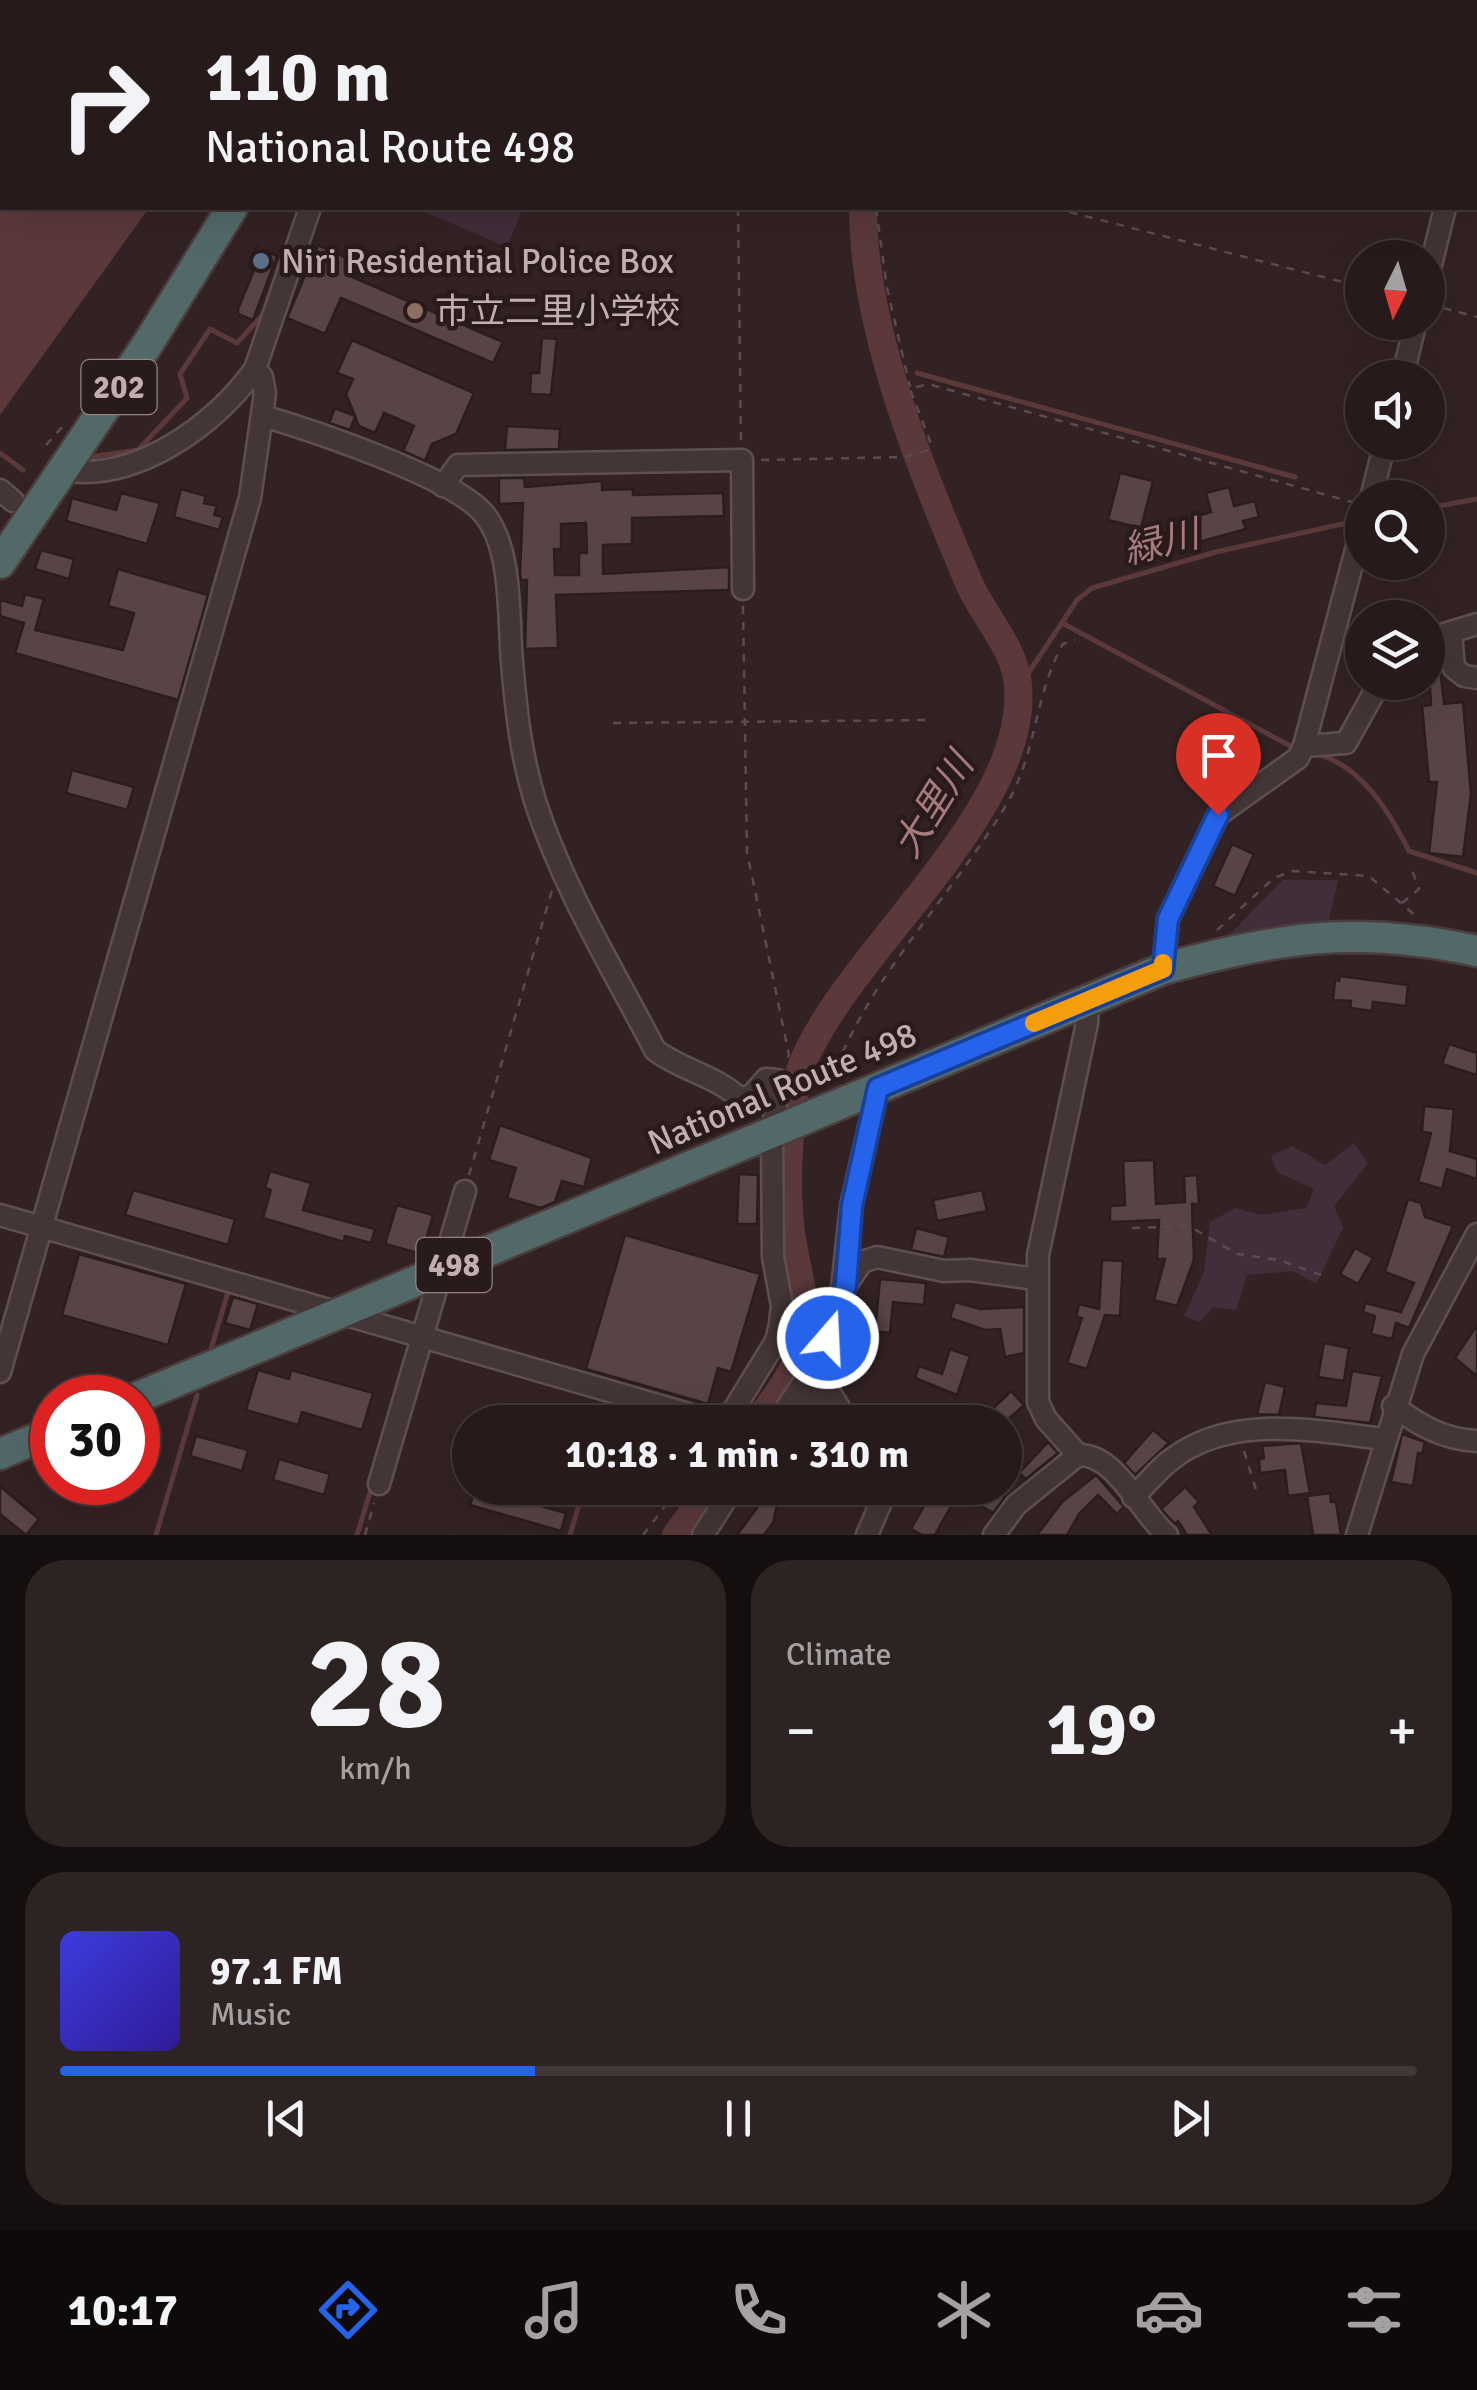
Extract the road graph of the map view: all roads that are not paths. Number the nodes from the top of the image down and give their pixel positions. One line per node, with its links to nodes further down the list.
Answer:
1 (231, 210): 7 (highway, 202)
2 (309, 210): 5 (street)
3 (1445, 210): 4 (street)
4 (1437, 240)
5 (254, 369): 6 (street); 7 (street)
6 (263, 416): 8 (street); 25 (street)
7 (62, 470): 9 (highway, 202)
8 (442, 486): 11 (street); 22 (street)
9 (0, 563)
10 (1348, 580): 17 (street)
11 (743, 589)
12 (1477, 624): 13 (street)
13 (1451, 633): 14 (street); 15 (street)
14 (1445, 635)
15 (1477, 678)
16 (1370, 700): 17 (street)
17 (1301, 752): 19 (street)
18 (1477, 951): 19 (highway, National Route 498 / 498)
19 (1163, 969): 20 (highway, National Route 498 / 498)
20 (1088, 1001): 21 (highway, National Route 498 / 498); 28 (street)
21 (878, 1088): 22 (highway, National Route 498 / 498); 29 (street)
22 (772, 1133): 27 (highway, National Route 498 / 498); 32 (street)
23 (464, 1191): 27 (street)
24 (0, 1214): 25 (street)
25 (43, 1227): 30 (street); 34 (street)
26 (1477, 1234): 39 (street)
27 (441, 1271): 30 (highway, National Route 498 / 498); 31 (street)
28 (1036, 1279): 29 (street); 44 (street)
29 (846, 1285): 33 (street)
30 (337, 1313): 31 (street); 35 (highway, National Route 498 / 498)
31 (422, 1338): 32 (street); 45 (street)
32 (776, 1342): 33 (street)
33 (818, 1362): 36 (street)
34 (0, 1372)
35 (160, 1388)
36 (799, 1393): 37 (street); 38 (street)
37 (790, 1405)
38 (838, 1405)
39 (1393, 1406): 40 (street); 42 (street)
40 (1384, 1439): 46 (street); 53 (street)
41 (30, 1441): 43 (highway)
42 (1477, 1441)
43 (0, 1454)
44 (1078, 1455): 46 (street); 51 (street)
45 (380, 1484)
46 (1133, 1497): 52 (street)
47 (722, 1505): 49 (street)
48 (880, 1505): 50 (street)
49 (702, 1535)
50 (868, 1535)
51 (994, 1535)
52 (1168, 1535)
53 (1356, 1535)

